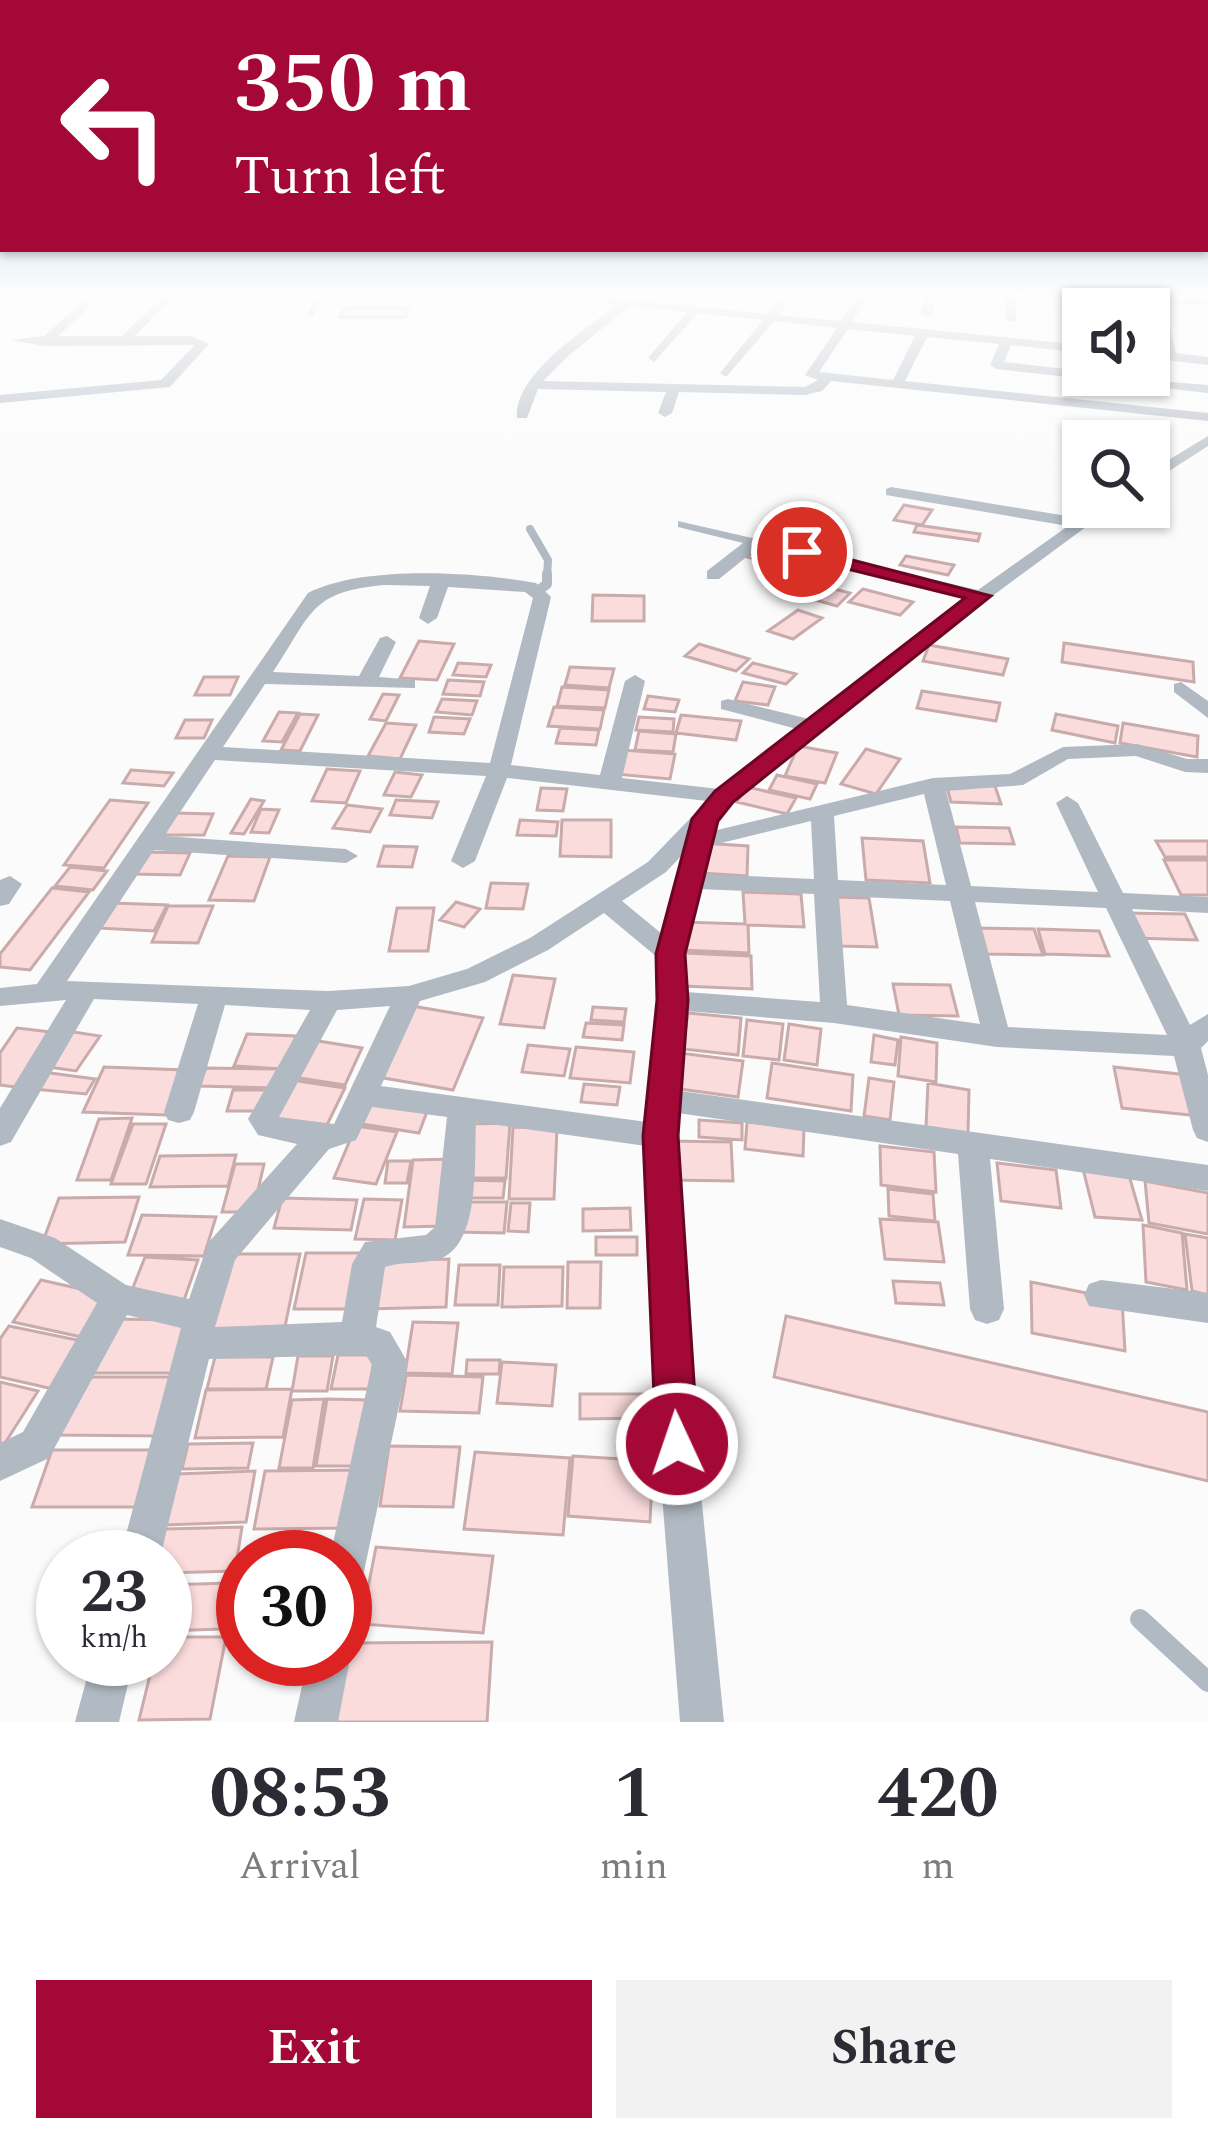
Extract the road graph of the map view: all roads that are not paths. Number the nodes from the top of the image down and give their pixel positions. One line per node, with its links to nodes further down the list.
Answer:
1 (173, 376): 10 (street)
2 (543, 376): 7 (street)
3 (901, 376): 6 (street)
4 (1096, 376): 9 (street)
5 (828, 377): 6 (street); 8 (street)
6 (898, 383): 13 (street)
7 (535, 385): 8 (street); 12 (street)
8 (674, 388): 11 (street)
9 (1208, 389)
10 (0, 399)
11 (665, 413)
12 (522, 416)
13 (1208, 417)
14 (1204, 446): 15 (street)
15 (1170, 466)
16 (891, 492): 17 (street)
17 (1062, 520)
18 (684, 524): 21 (street)
19 (1074, 528): 25 (street)
20 (530, 530): 24 (lane)
21 (757, 542): 22 (street); 25 (street)
22 (713, 574)
23 (440, 584): 24 (street); 26 (street); 28 (street)
24 (538, 591): 37 (street)
25 (981, 596): 35 (street)
26 (428, 618)
27 (387, 642): 30 (street)
28 (263, 677): 30 (street); 36 (street)
29 (634, 681): 39 (street)
30 (366, 682): 31 (street)
31 (408, 684)
32 (1181, 688): 34 (street)
33 (728, 705): 35 (street)
34 (1208, 712)
35 (814, 727): 41 (street)
36 (211, 753): 37 (street); 45 (street)
37 (499, 770): 39 (street); 47 (street)
38 (1206, 770): 40 (street)
39 (610, 781): 41 (street)
40 (933, 785): 43 (street); 50 (street)
41 (724, 796): 44 (street)
42 (1067, 803): 51 (street)
43 (822, 814): 44 (street); 49 (street)
44 (702, 830): 48 (street); 52 (street)
45 (146, 842): 46 (street); 56 (street)
46 (346, 856)
47 (463, 861)
48 (692, 881): 49 (street); 54 (street)
49 (828, 890): 50 (street); 62 (street)
50 (959, 897): 51 (street); 64 (street)
51 (1111, 901): 53 (street); 65 (street)
52 (607, 902): 54 (street); 57 (street)
53 (1208, 905)
54 (670, 954): 61 (street)
55 (86, 988): 56 (street); 58 (street); 71 (street)
56 (47, 990): 59 (street)
57 (409, 995): 60 (street); 66 (street)
58 (214, 996): 60 (street); 69 (street)
59 (0, 997)
60 (328, 1000): 72 (street)
61 (673, 1000): 62 (street); 67 (street)
62 (834, 1013): 64 (street)
63 (1208, 1024): 65 (street)
64 (997, 1037): 65 (street)
65 (1186, 1046): 70 (street)
66 (365, 1094): 68 (street); 72 (street)
67 (663, 1100): 73 (street); 74 (street)
68 (462, 1111): 73 (street); 82 (street)
69 (179, 1112)
70 (1208, 1130)
71 (0, 1133)
72 (322, 1136): 81 (street)
73 (661, 1136): 92 (street)
74 (973, 1145): 75 (street); 80 (street)
75 (1208, 1178)
76 (0, 1233): 78 (street)
77 (1101, 1294): 79 (street)
78 (118, 1298): 81 (street); 83 (street)
79 (1208, 1309)
80 (987, 1310)
81 (198, 1331): 82 (street); 84 (street)
82 (357, 1337): 85 (street)
83 (0, 1463)
84 (147, 1530)
85 (356, 1530)
86 (1140, 1619): 87 (lane)
87 (1208, 1682)
88 (106, 1686): 90 (street)
89 (323, 1686): 91 (street)
90 (97, 1722)
91 (316, 1722)
92 (702, 1722)

